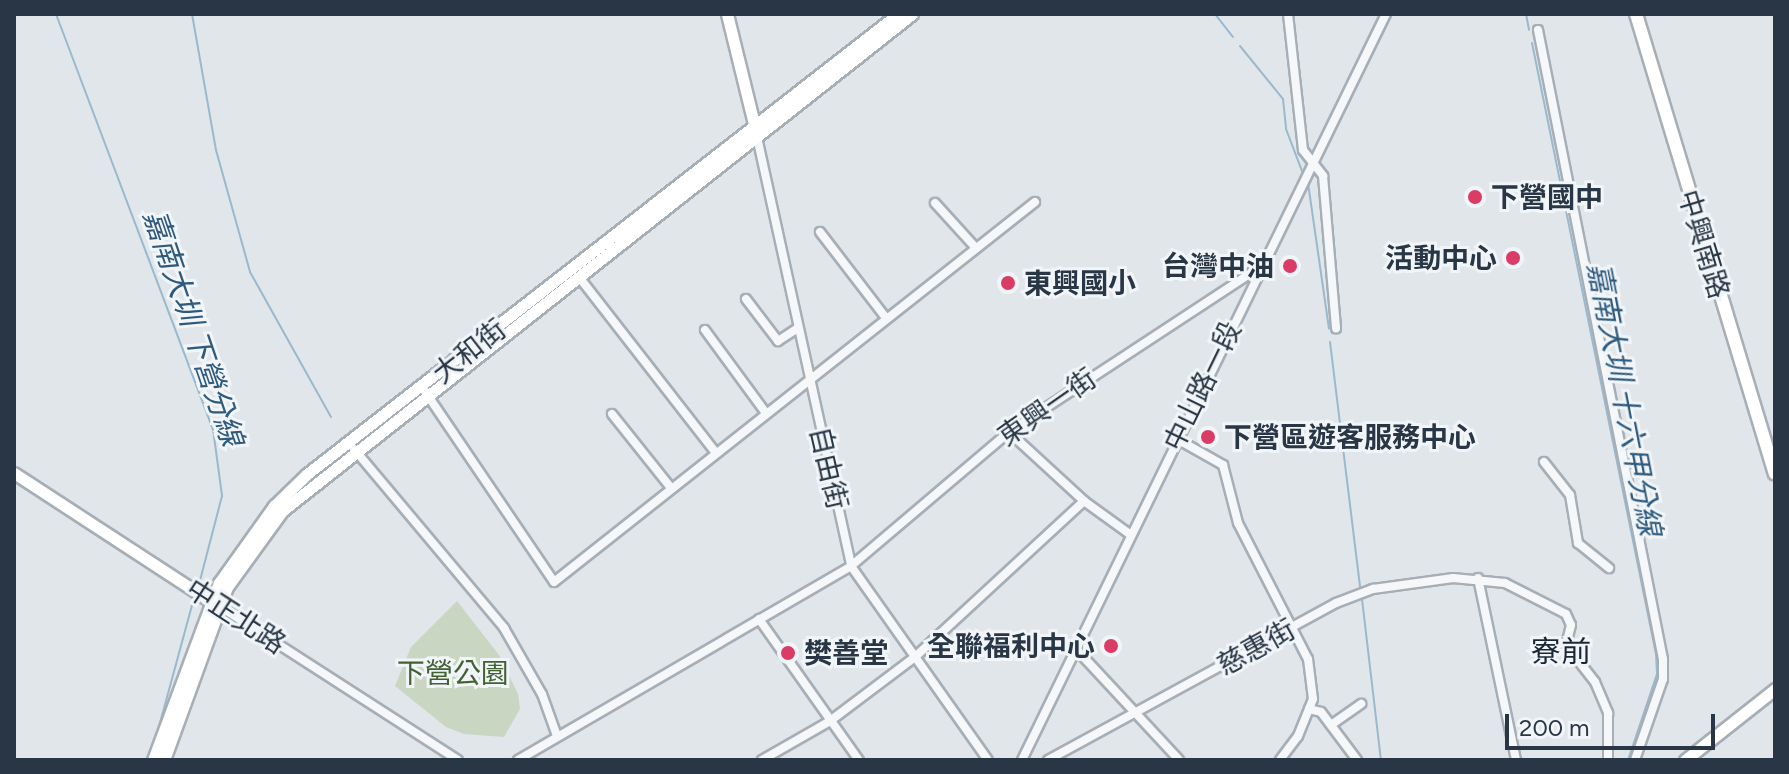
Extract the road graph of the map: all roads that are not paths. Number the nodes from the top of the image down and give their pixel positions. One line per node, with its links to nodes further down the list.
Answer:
1 (727, 14): 8 (main road)
2 (898, 14): 8 (main road)
3 (912, 14): 8 (main road)
4 (1288, 14): 9 (street)
5 (1386, 14): 9 (street, 中山路一段)
6 (1636, 14): 31 (main road, 中興南路)
7 (1538, 30): 64 (street)
8 (756, 132): 15 (main road, 大和街); 18 (street, 自由街); 22 (main road, 大和街)
9 (1313, 162): 14 (street, 中山路一段); 19 (street)
10 (1035, 202): 13 (street)
11 (935, 203): 13 (street)
12 (820, 232): 17 (street)
13 (976, 248): 17 (street)
14 (1259, 268): 25 (street, 東興一街); 26 (street, 中山路一段)
15 (579, 277): 22 (main road, 大和街); 28 (street)
16 (746, 299): 18 (street)
17 (886, 318): 21 (street)
18 (798, 328): 21 (street, 自由街)
19 (1336, 328)
20 (705, 330): 23 (street)
21 (809, 379): 23 (street); 35 (street, 自由街)
22 (425, 391): 27 (main road, 大和街); 32 (street)
23 (766, 413): 28 (street)
24 (612, 414): 32 (street)
25 (1009, 432): 33 (street); 35 (street, 東興一街)
26 (1177, 439): 34 (street, 中山路一段); 40 (street)
27 (352, 446): 38 (main road, 大和街); 49 (street)
28 (716, 453): 32 (street)
29 (1544, 462): 36 (street)
30 (14, 473): 38 (main road, 中正北路)
31 (1775, 473)
32 (671, 488)
33 (1084, 501): 34 (street); 42 (street)
34 (1131, 535): 41 (street, 中山路一段)
35 (851, 566): 39 (street, 東興一街); 42 (street, 自由街)
36 (1609, 568)
37 (1478, 578): 40 (street, 慈惠街); 62 (street); 63 (street)
38 (211, 600): 50 (main road); 51 (main road); 52 (street, 中正北路)
39 (759, 619): 47 (street); 49 (street, 東興一街)
40 (1294, 626): 45 (street); 46 (street, 慈惠街)
41 (1076, 649): 46 (street); 57 (street, 中山路一段)
42 (915, 657): 47 (street); 56 (street, 自由街)
43 (1775, 689): 65 (main road)
44 (1361, 704): 48 (street)
45 (1309, 709): 48 (street); 60 (street)
46 (1135, 713): 58 (street, 慈惠街); 59 (street)
47 (830, 721): 54 (street); 55 (street)
48 (1331, 725): 61 (street)
49 (557, 736): 53 (street, 東興一街)
50 (153, 760)
51 (164, 760)
52 (458, 760)
53 (518, 760)
54 (762, 760)
55 (859, 760)
56 (988, 760)
57 (1022, 760)
58 (1048, 760)
59 (1179, 760)
60 (1280, 760)
61 (1357, 760)
62 (1516, 760)
63 (1608, 760)
64 (1635, 760)
65 (1685, 760)

